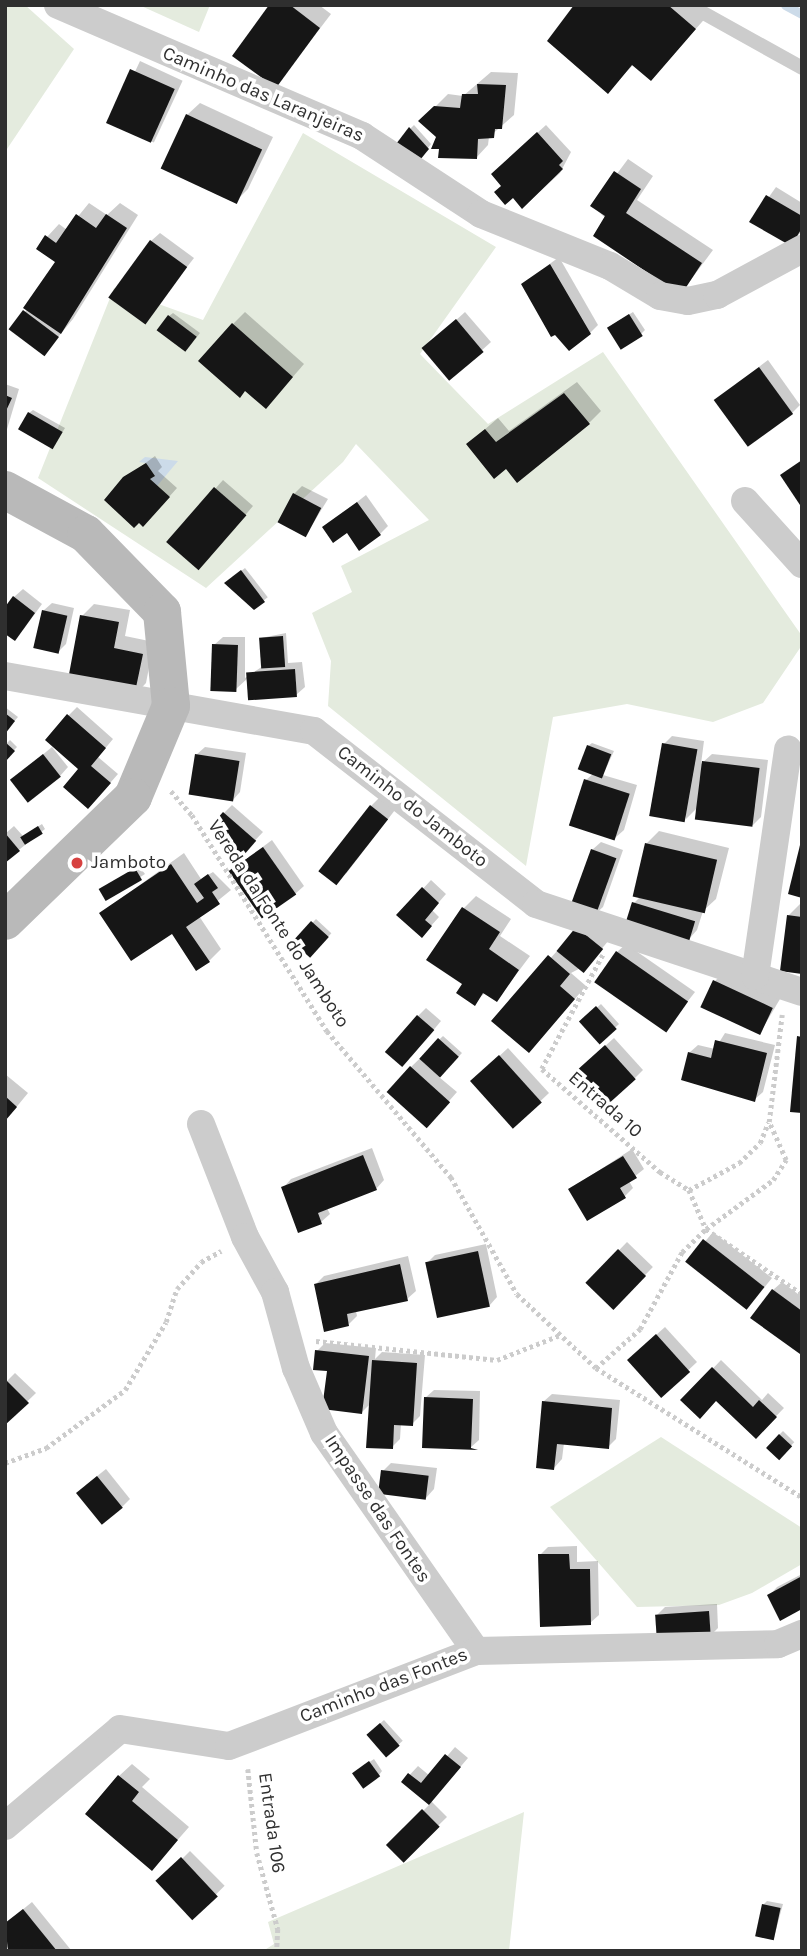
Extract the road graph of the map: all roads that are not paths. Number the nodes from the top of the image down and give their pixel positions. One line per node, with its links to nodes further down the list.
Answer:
1 (58, 5): 4 (street, Caminho das Laranjeiras)
2 (689, 5): 3 (lane)
3 (802, 68)
4 (802, 249)
5 (5, 490): 9 (main road)
6 (745, 501): 7 (street)
7 (802, 564)
8 (5, 676): 9 (street, Caminho do Jamboto)
9 (171, 706): 11 (main road); 12 (street, Caminho do Jamboto)
10 (788, 749): 12 (street)
11 (5, 921)
12 (755, 976): 13 (street, Caminho do Jamboto)
13 (794, 989)
14 (201, 1125): 16 (street, Impasse das Fontes)
15 (802, 1634): 16 (street, Caminho das Fontes)
16 (476, 1651): 17 (street, Caminho das Fontes)
17 (5, 1826)

